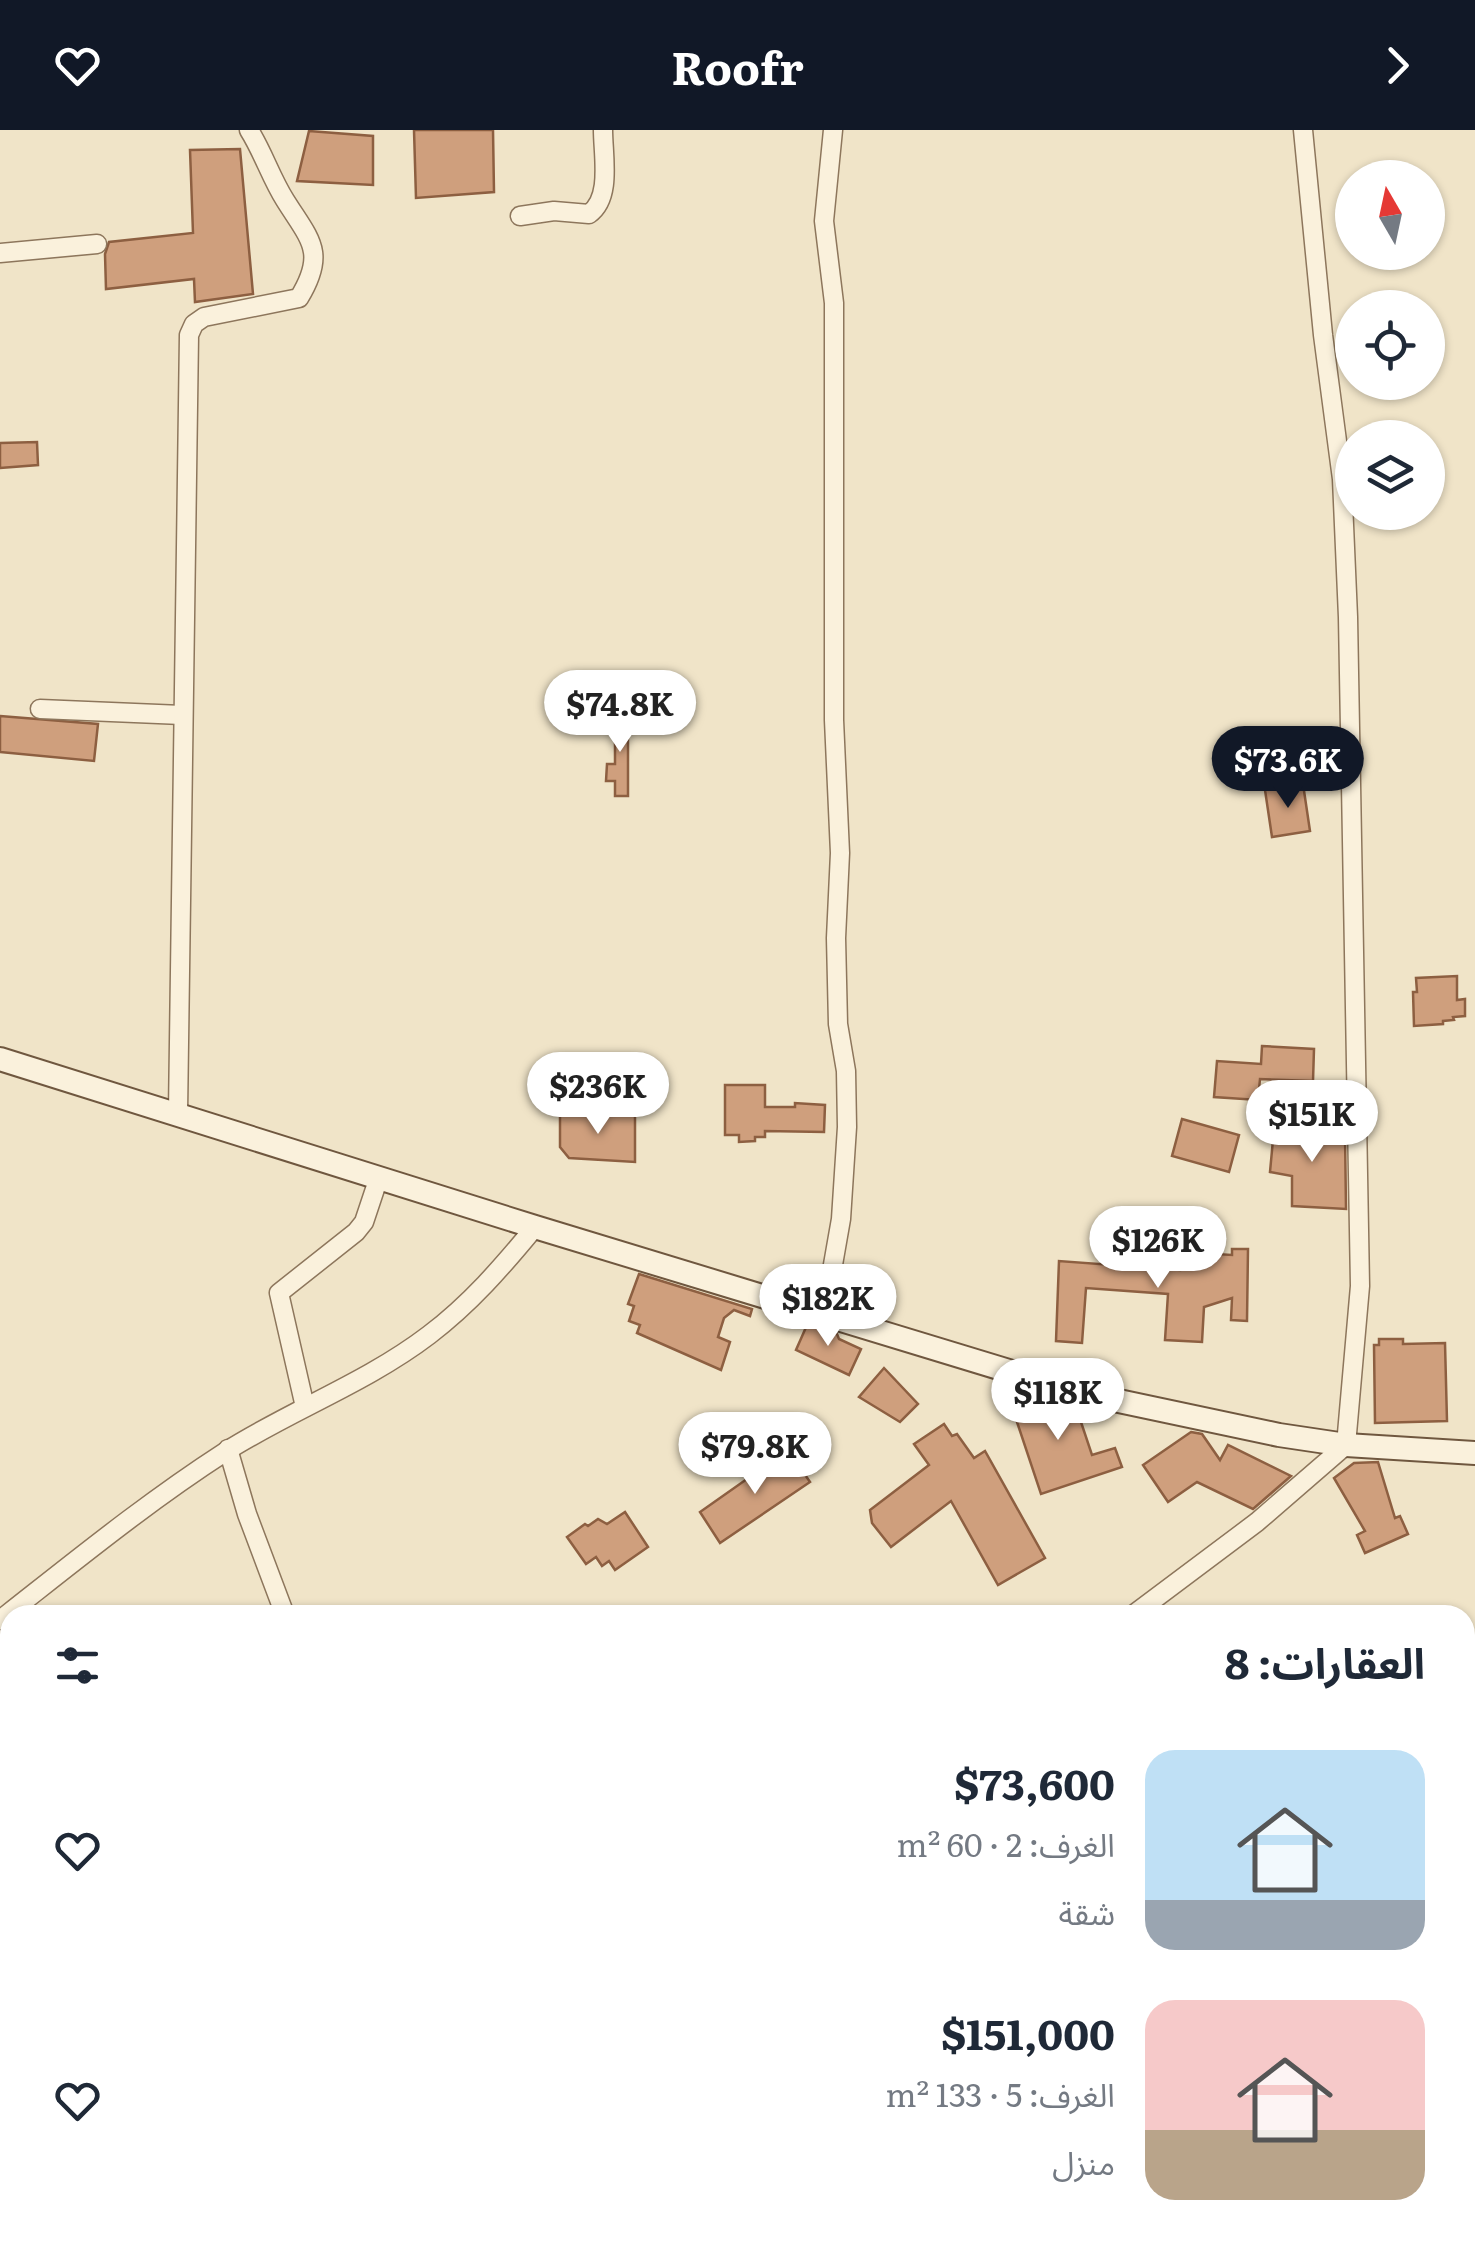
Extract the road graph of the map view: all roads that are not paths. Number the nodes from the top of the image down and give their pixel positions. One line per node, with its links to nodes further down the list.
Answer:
1 (249, 130): 9 (street)
2 (602, 130): 5 (street)
3 (833, 130): 14 (street)
4 (1303, 130): 16 (street)
5 (520, 216)
6 (96, 244): 7 (street)
7 (0, 253)
8 (40, 708): 9 (street)
9 (182, 715): 11 (street)
10 (0, 1059): 11 (street)
11 (178, 1114): 12 (street)
12 (379, 1177): 13 (street); 15 (street)
13 (535, 1228): 14 (street); 15 (street)
14 (824, 1316): 16 (street)
15 (305, 1407): 17 (street)
16 (1346, 1445): 18 (street); 21 (street)
17 (228, 1450): 19 (street); 20 (street)
18 (1475, 1454)
19 (19, 1605)
20 (282, 1605)
21 (1146, 1605)

